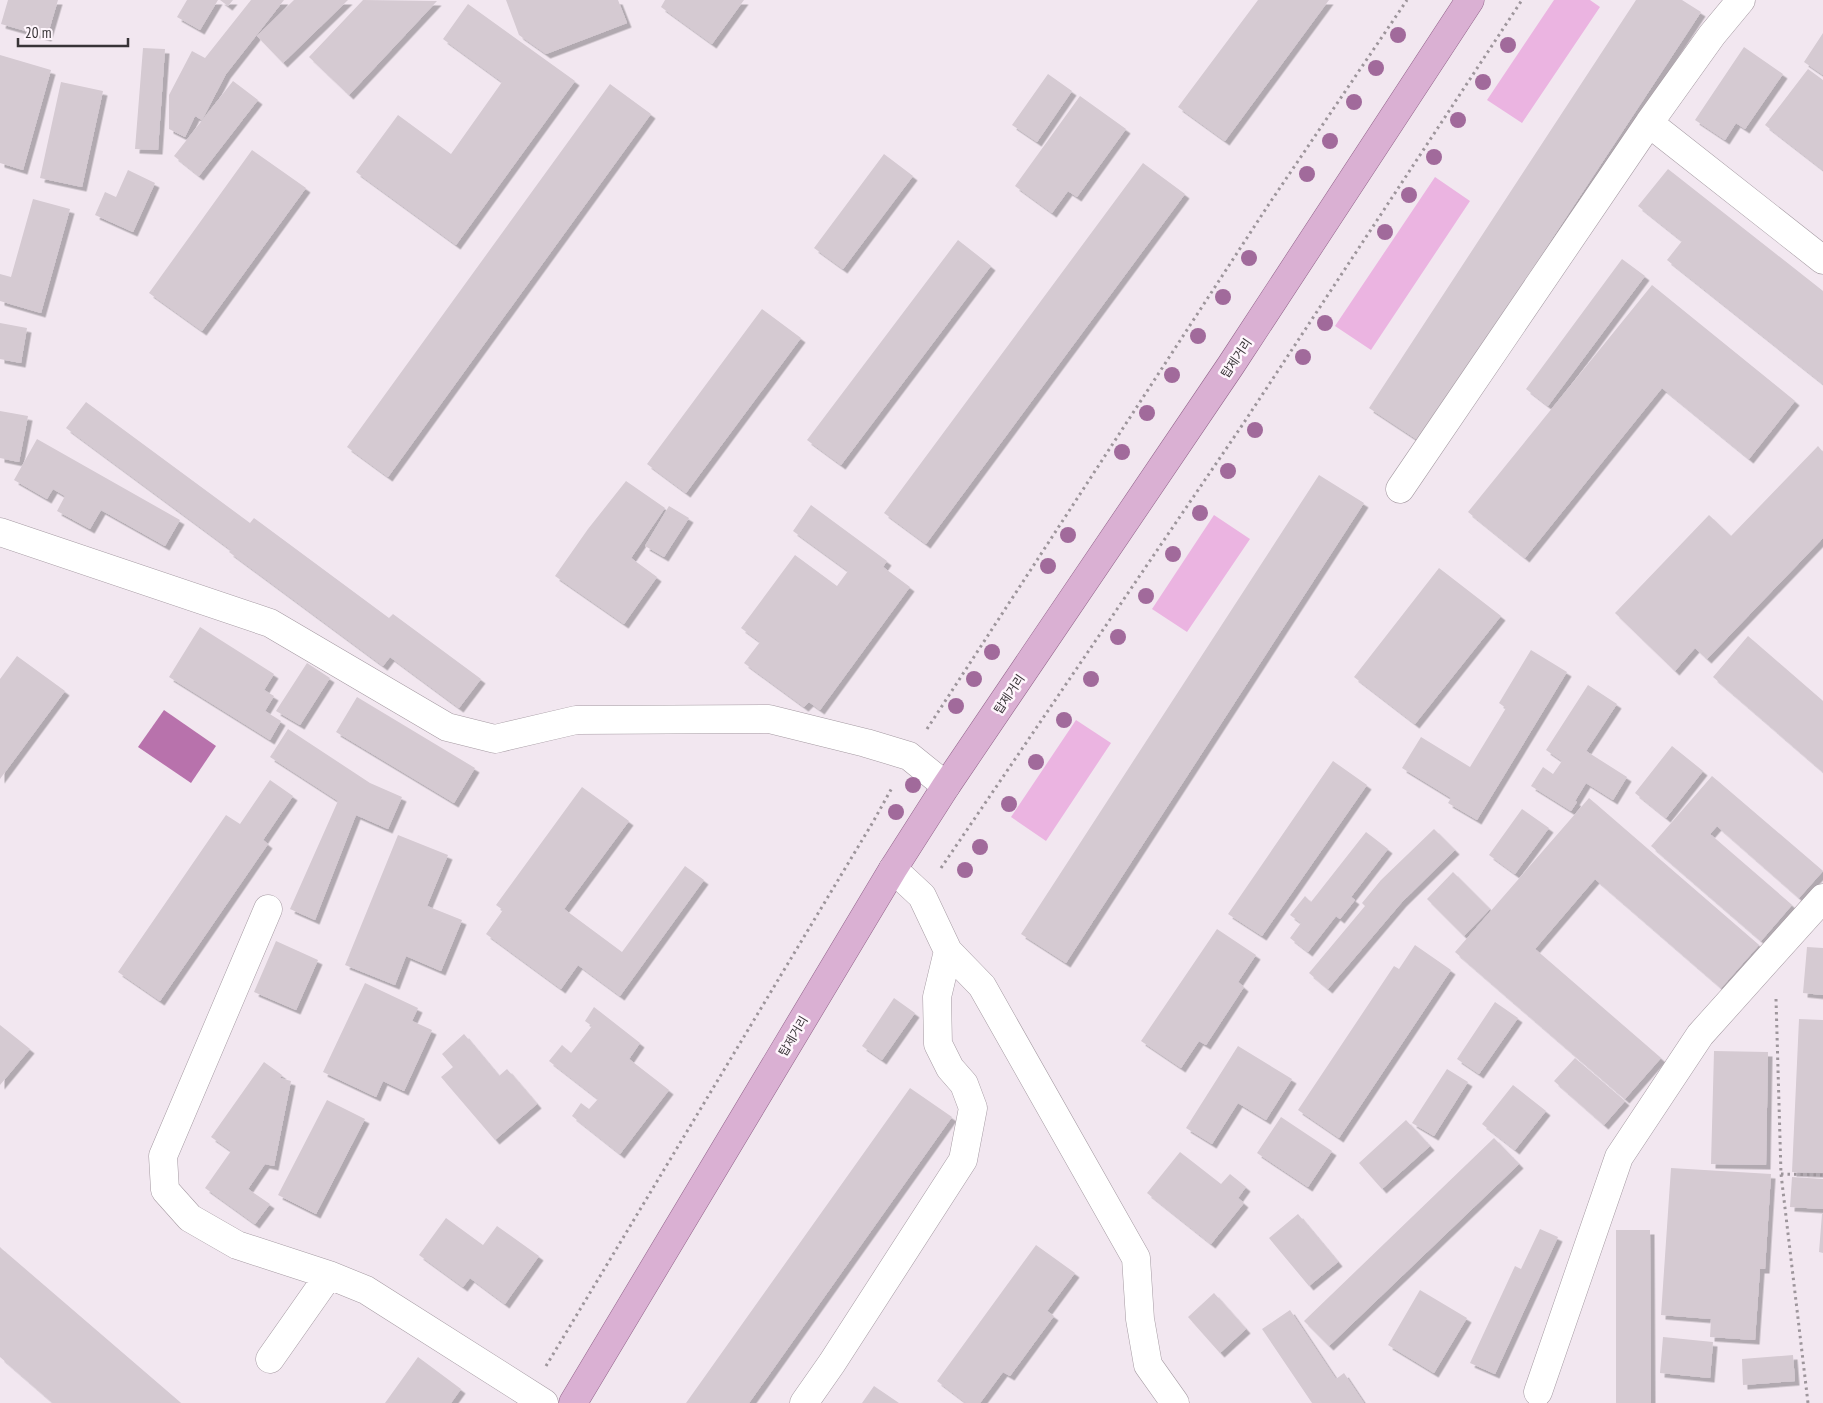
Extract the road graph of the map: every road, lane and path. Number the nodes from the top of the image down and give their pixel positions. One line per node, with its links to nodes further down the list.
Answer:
1 (1407, 0): 9 (path)
2 (1470, 0): 10 (main road, 탑제거리)
3 (1522, 0): 12 (path)
4 (1741, 0): 5 (street)
5 (1649, 123): 6 (street); 7 (street)
6 (1823, 260)
7 (1400, 489)
8 (0, 532): 9 (street)
9 (909, 756): 10 (street); 22 (path)
10 (946, 786): 11 (main road, 탑제거리)
11 (893, 869): 12 (street); 23 (main road, 탑제거리)
12 (922, 896): 15 (street)
13 (1823, 898): 16 (street)
14 (268, 908): 19 (street)
15 (948, 950): 24 (street); 25 (street)
16 (1775, 951): 17 (path); 21 (street)
17 (1781, 1174): 18 (path); 26 (path)
18 (1823, 1175)
19 (328, 1275): 20 (street); 22 (street)
20 (270, 1359)
21 (1538, 1392)
22 (537, 1398)
23 (573, 1403)
24 (804, 1403)
25 (1175, 1403)
26 (1808, 1403)

